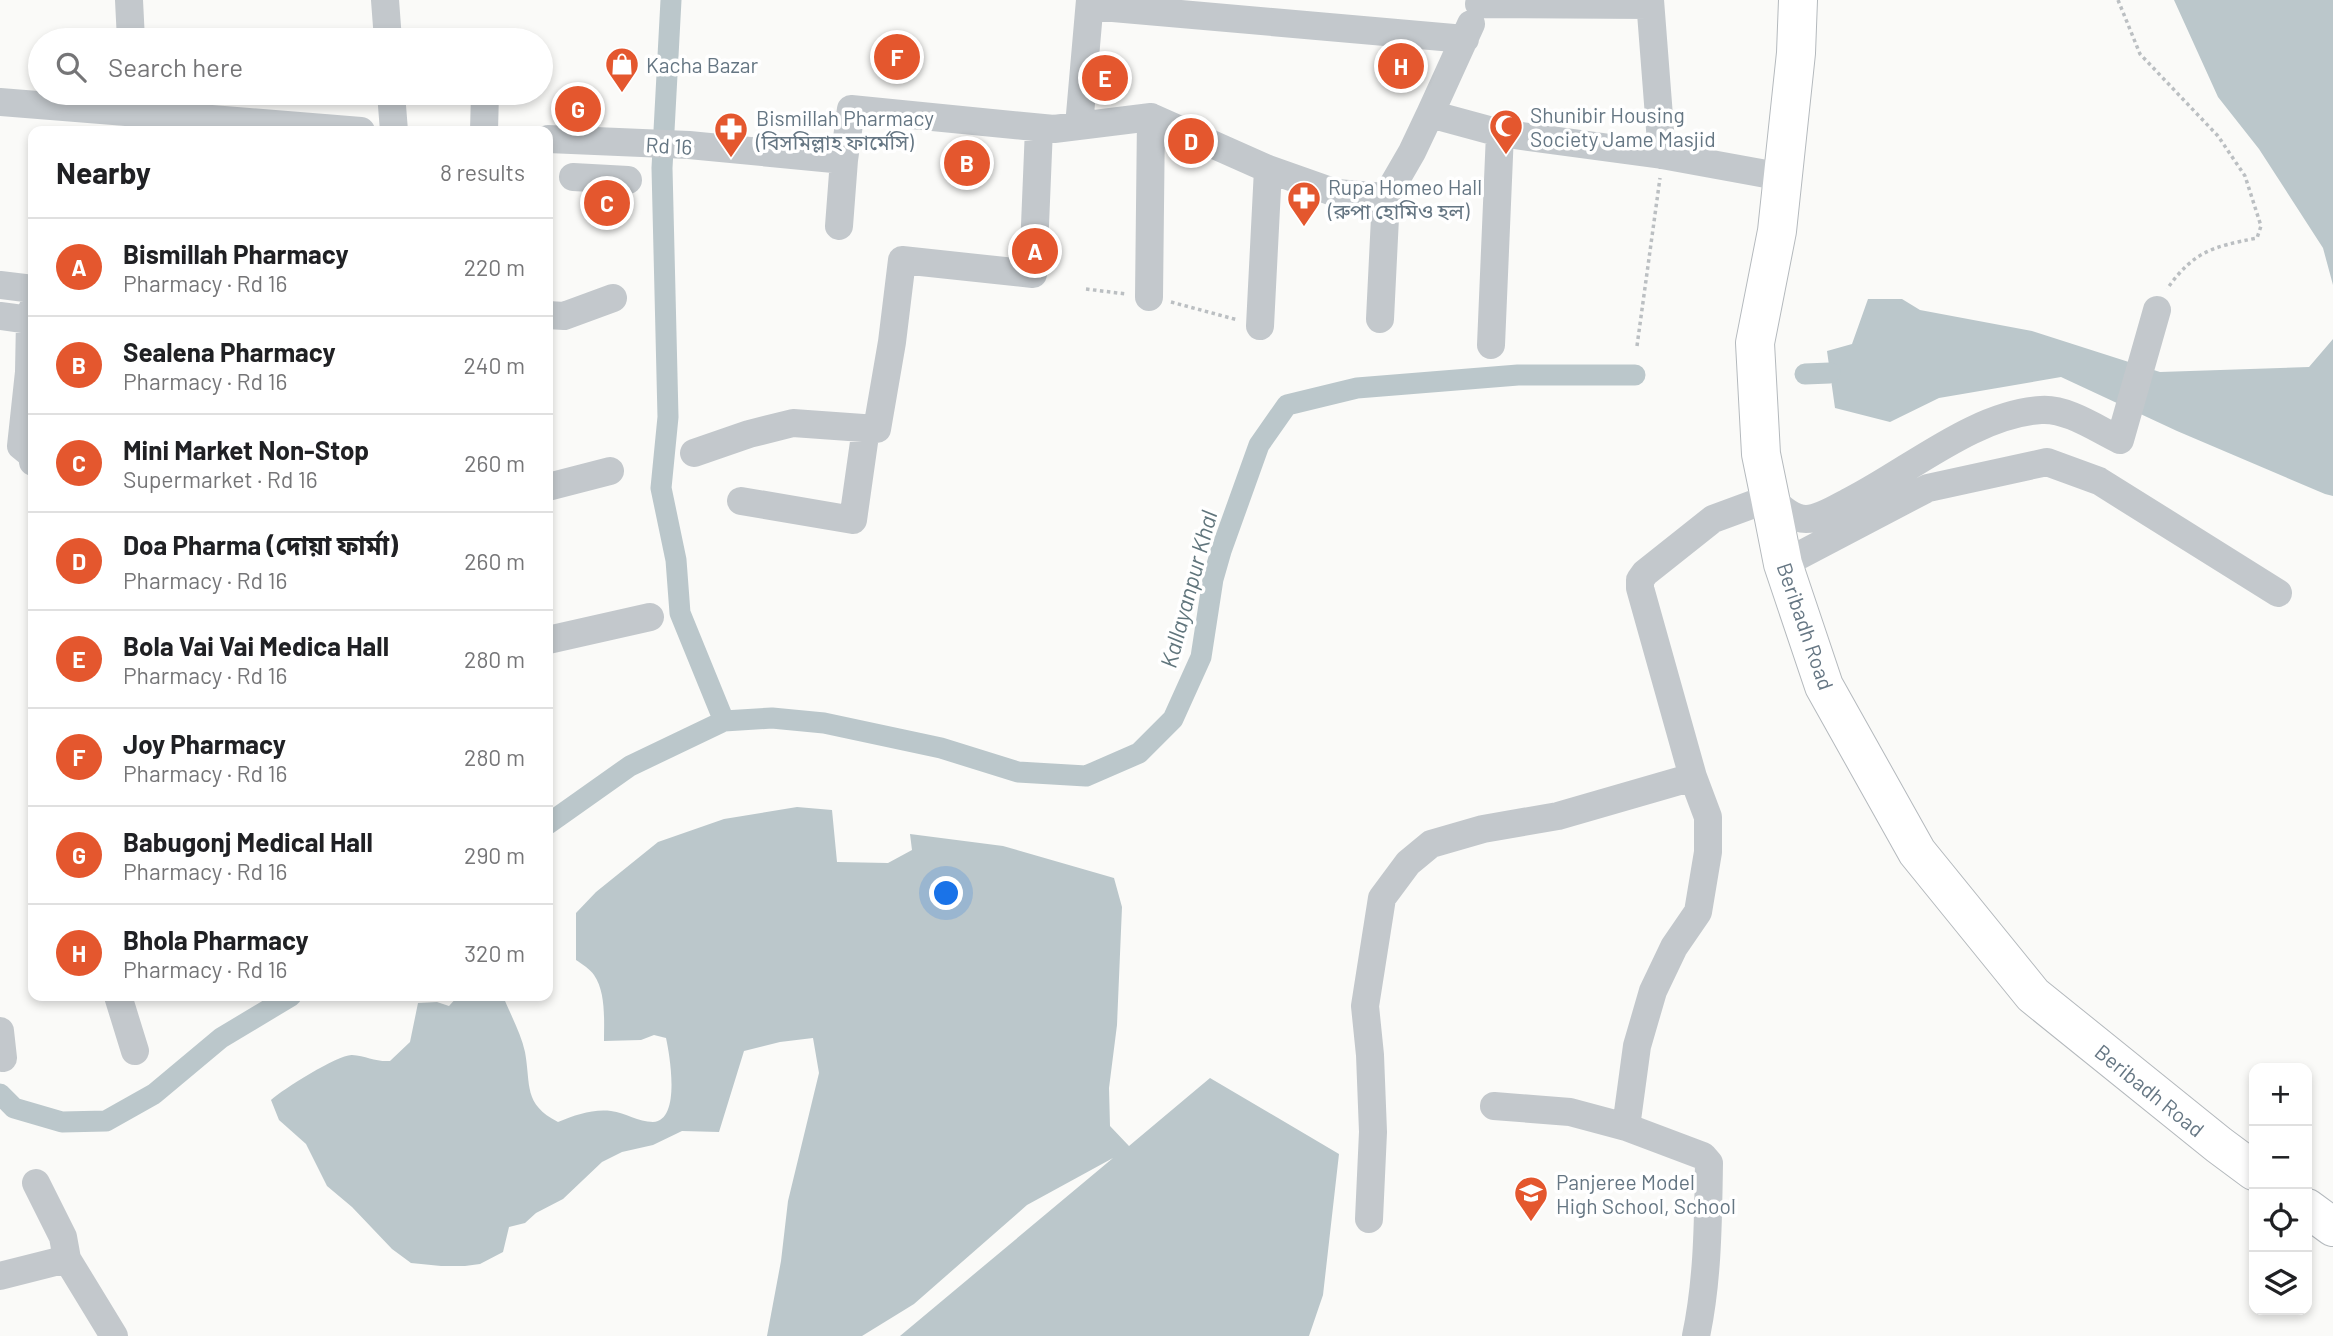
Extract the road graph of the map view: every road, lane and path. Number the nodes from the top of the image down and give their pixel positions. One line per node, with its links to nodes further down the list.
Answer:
1 (129, 0): 8 (street)
2 (385, 0): 9 (street)
3 (1798, 0): 29 (highway, Beribadh Road)
4 (2118, 0): 38 (path)
5 (1479, 2): 6 (street); 10 (street)
6 (1650, 2): 25 (street)
7 (1090, 3): 10 (street); 21 (street)
8 (130, 28)
9 (386, 28)
10 (1465, 39): 16 (street)
11 (0, 102): 12 (street)
12 (28, 102)
13 (149, 105): 18 (street)
14 (392, 105): 19 (street)
15 (485, 105): 20 (street)
16 (1430, 114): 23 (street); 31 (street)
17 (1152, 117): 21 (street); 27 (street); 36 (street)
18 (320, 126)
19 (394, 126)
20 (484, 126)
21 (1079, 126): 22 (street)
22 (1040, 128): 26 (street); 47 (street)
23 (1500, 133): 25 (street); 44 (street)
24 (553, 139): 26 (street, Rd 16)
25 (1662, 155): 29 (street); 45 (path)
26 (844, 160): 32 (street)
27 (1268, 169): 31 (street); 43 (street)
28 (573, 177): 30 (street)
29 (1783, 177): 52 (highway, Beribadh Road)
30 (628, 180)
31 (1386, 197): 42 (street)
32 (839, 226)
33 (0, 285): 34 (street)
34 (28, 288)
35 (1086, 289): 36 (path)
36 (1149, 297): 43 (path)
37 (613, 298): 41 (street)
38 (2157, 310): 52 (street)
39 (28, 313): 40 (street)
40 (0, 316)
41 (556, 316)
42 (1380, 319)
43 (1260, 326)
44 (1491, 345)
45 (1637, 346)
46 (28, 381): 48 (street)
47 (866, 428): 49 (street); 53 (street)
48 (28, 452)
49 (694, 453)
50 (610, 471): 51 (street)
51 (553, 485)
52 (1770, 498): 54 (highway, Beribadh Road); 58 (street)
53 (741, 501)
54 (1783, 564): 55 (street); 63 (highway, Beribadh Road)
55 (2278, 593)
56 (650, 617): 57 (street)
57 (553, 639)
58 (1693, 777): 62 (street); 66 (street)
59 (120, 1001): 60 (street)
60 (135, 1051)
61 (1494, 1106): 62 (street)
62 (1626, 1127): 71 (street)
63 (2249, 1167)
64 (36, 1183): 68 (street)
65 (2312, 1212): 67 (highway)
66 (1369, 1219)
67 (2333, 1227)
68 (67, 1259): 69 (street); 70 (street)
69 (0, 1276)
70 (114, 1336)
71 (1696, 1336)

